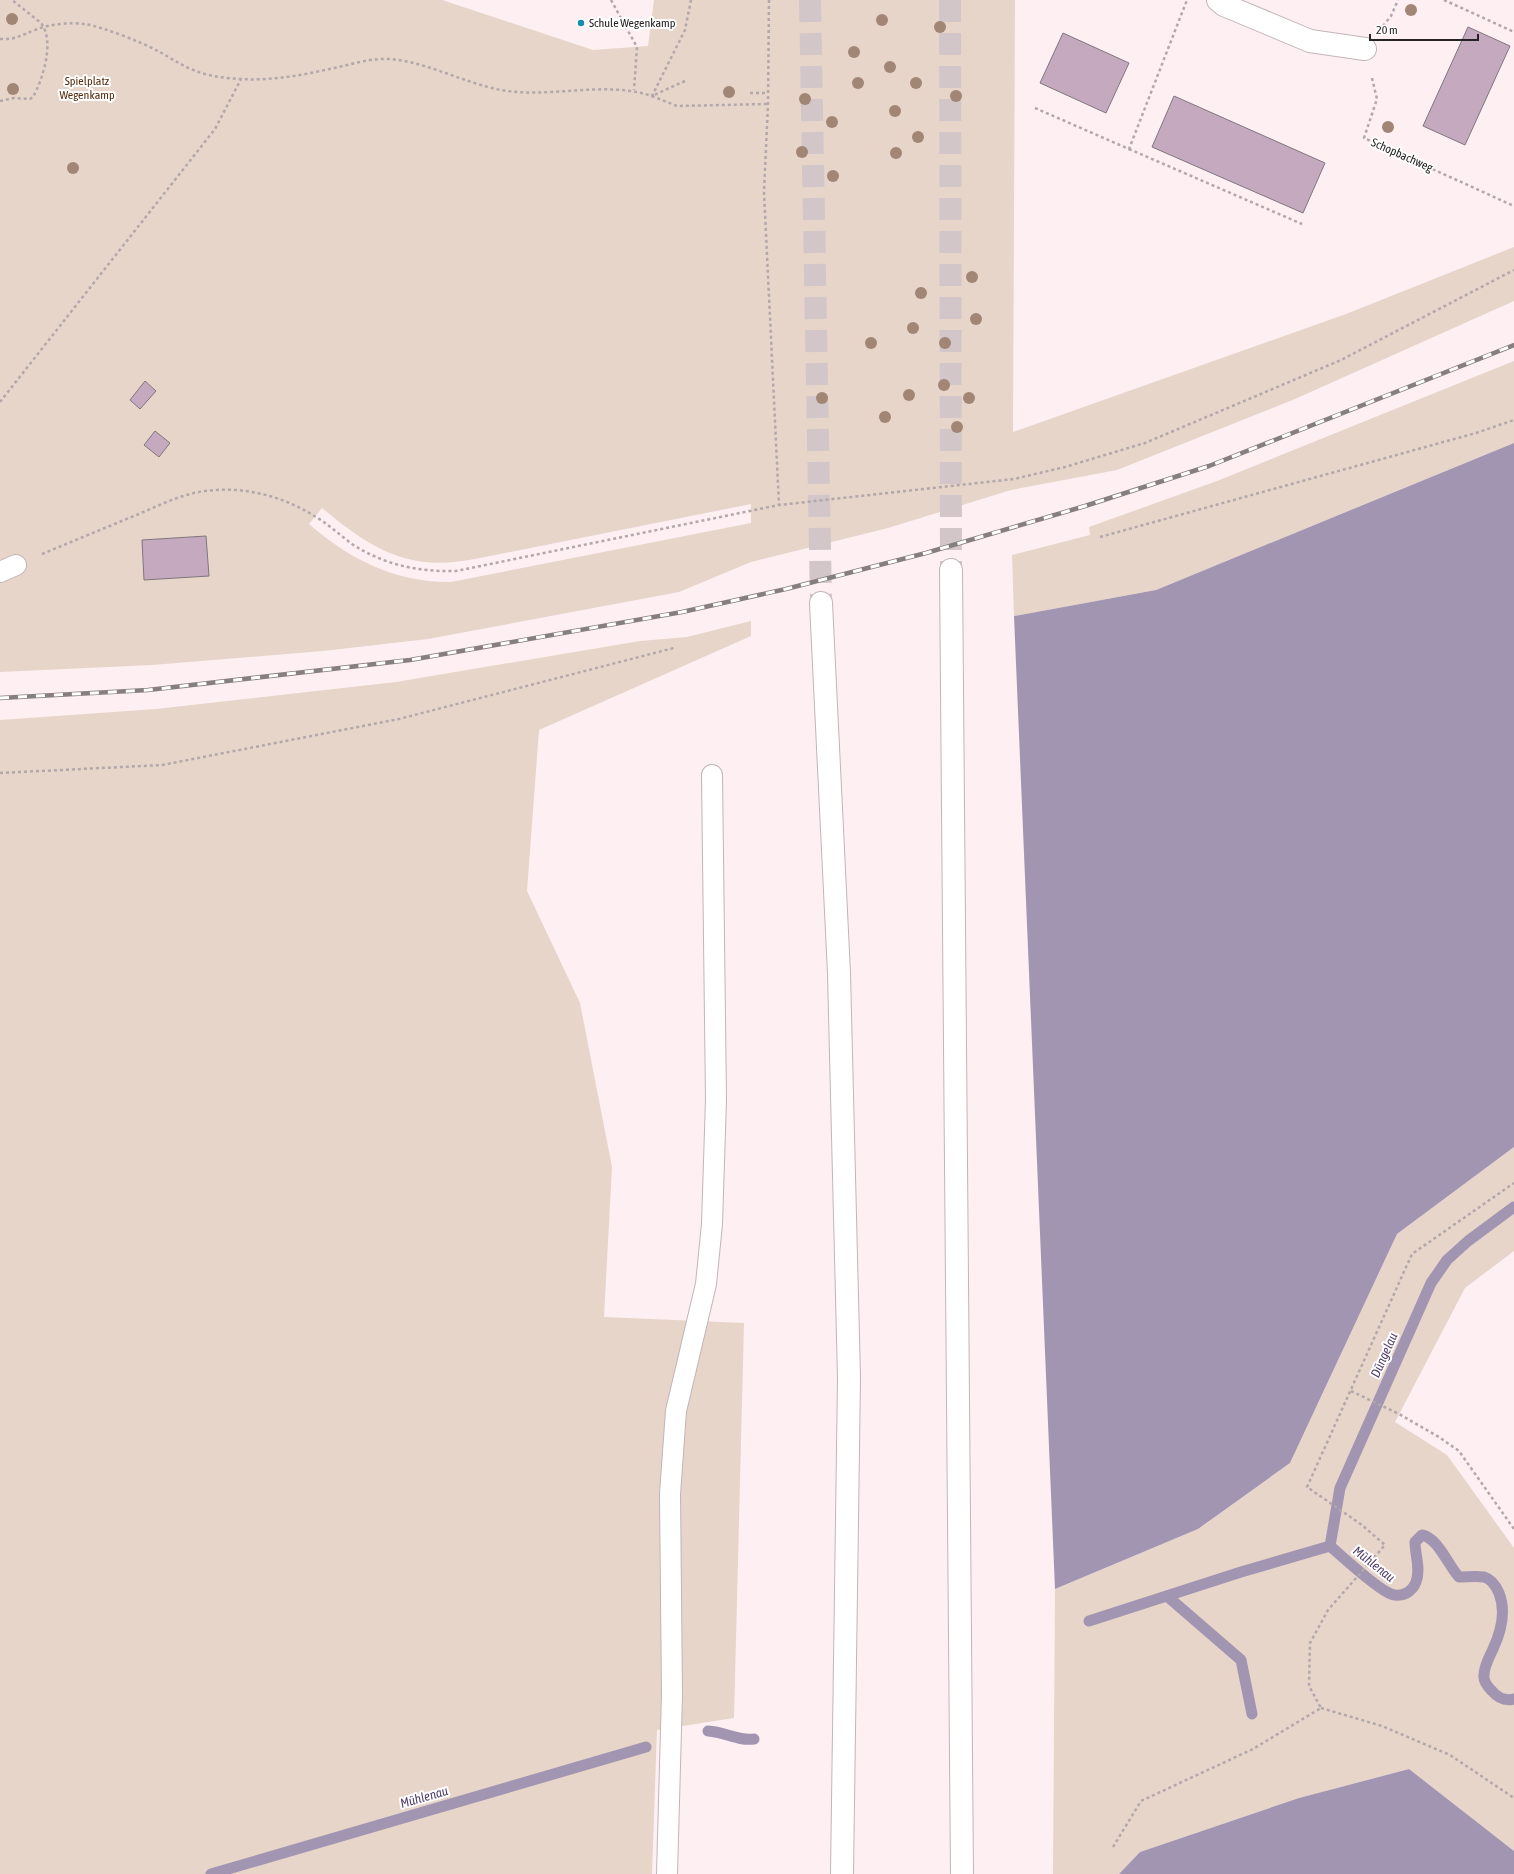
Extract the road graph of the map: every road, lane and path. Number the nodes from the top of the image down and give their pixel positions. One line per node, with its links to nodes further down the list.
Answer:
1 (12, 0): 8 (path)
2 (610, 0): 14 (path)
3 (691, 0): 17 (path)
4 (769, 0): 16 (path)
5 (1187, 0): 21 (path)
6 (1218, 0): 11 (main road)
7 (1444, 0): 9 (path)
8 (45, 27): 10 (path); 12 (path); 18 (path)
9 (1514, 32)
10 (0, 39)
11 (1365, 49): 22 (path, Schopbachweg)
12 (241, 79): 14 (path); 25 (path)
13 (685, 81): 17 (path)
14 (634, 90): 17 (path)
15 (750, 93): 16 (path)
16 (768, 93): 19 (path)
17 (652, 96): 19 (path)
18 (0, 101)
19 (768, 104): 27 (path)
20 (1035, 108): 21 (path)
21 (1129, 149): 23 (path)
22 (1514, 206)
23 (1302, 224)
24 (1514, 270): 27 (path)
25 (0, 402)
26 (1514, 420): 28 (path)
27 (779, 506): 29 (path)
28 (1100, 537)
29 (8, 568)
30 (951, 570): 43 (main road)
31 (821, 603): 42 (main road)
32 (674, 648): 33 (path)
33 (0, 773)
34 (712, 775): 41 (lane)
35 (1514, 1183): 36 (path)
36 (1352, 1391): 37 (path); 38 (path)
37 (1514, 1529)
38 (1321, 1708): 39 (path); 40 (path)
39 (1514, 1798)
40 (1113, 1847)
41 (667, 1874)
42 (842, 1874)
43 (962, 1874)

